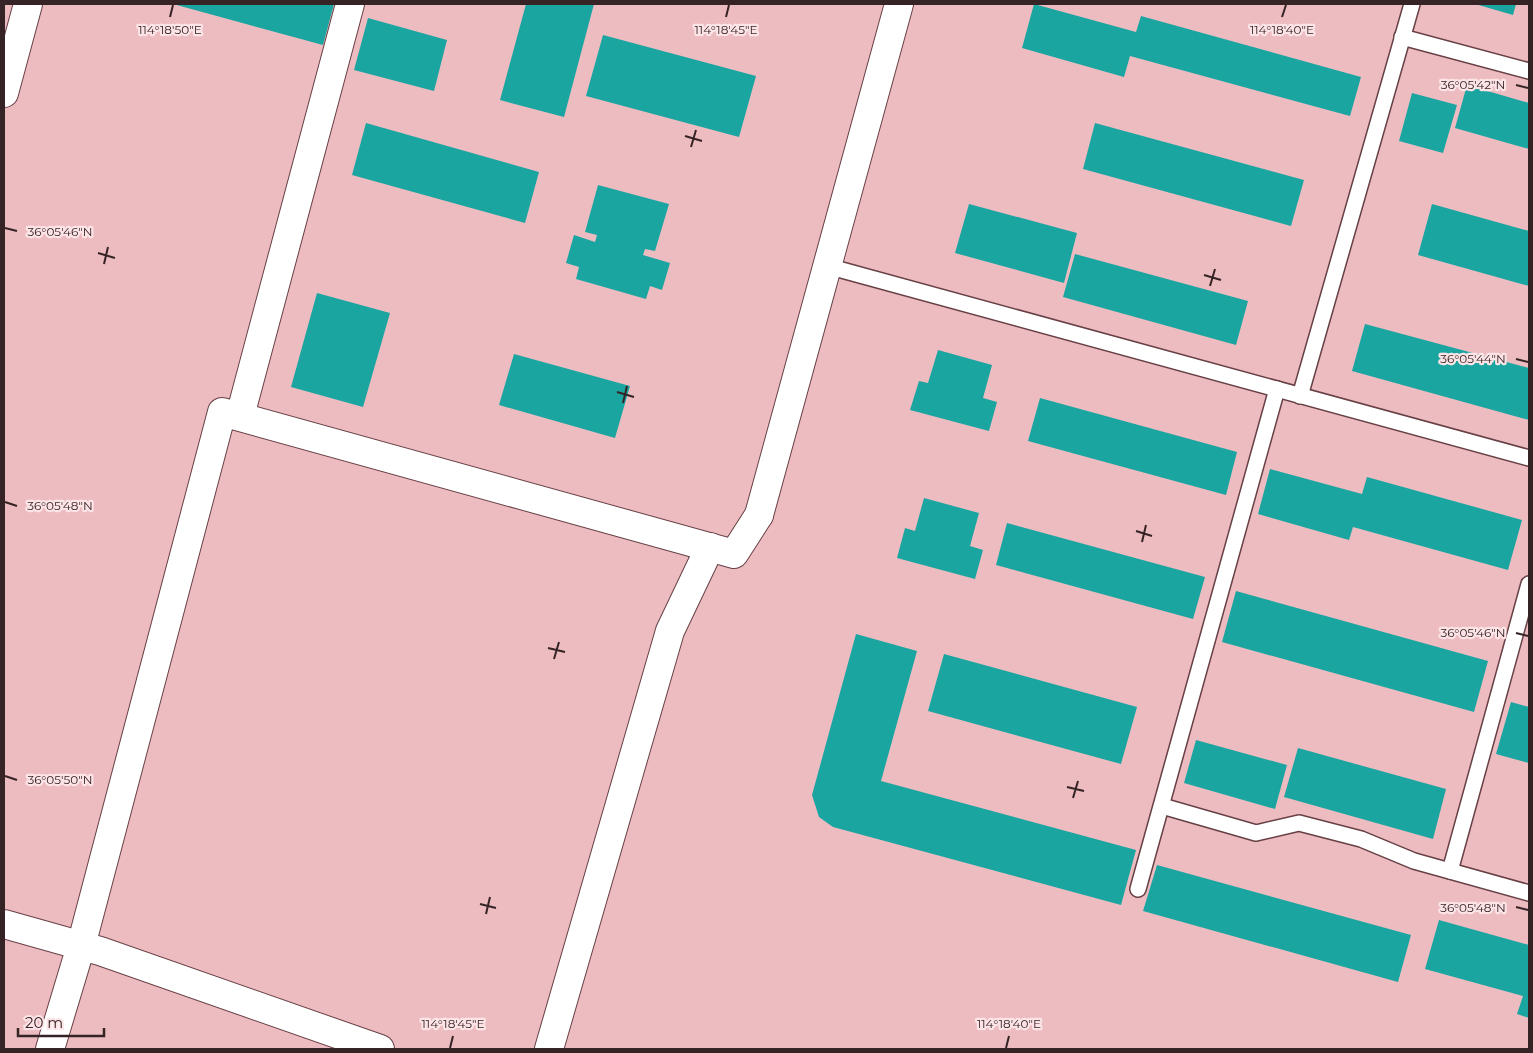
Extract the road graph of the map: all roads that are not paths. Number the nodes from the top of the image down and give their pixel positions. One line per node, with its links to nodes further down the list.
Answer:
1 (28, 4): 7 (street)
2 (350, 4): 11 (street)
3 (899, 4): 8 (street)
4 (1412, 4): 5 (lane)
5 (1402, 37): 6 (lane); 10 (lane)
6 (1529, 71)
7 (4, 93)
8 (827, 266): 9 (lane); 13 (street)
9 (1277, 389): 10 (lane); 15 (lane)
10 (1300, 396): 12 (lane)
11 (240, 416): 13 (street); 20 (street)
12 (1529, 458)
13 (710, 547): 23 (street)
14 (1529, 584): 16 (lane)
15 (1162, 806): 16 (lane); 17 (lane)
16 (1450, 871): 18 (lane)
17 (1138, 889)
18 (1529, 893)
19 (4, 924): 20 (street)
20 (81, 946): 21 (street); 22 (street)
21 (50, 1049)
22 (380, 1049)
23 (549, 1049)

